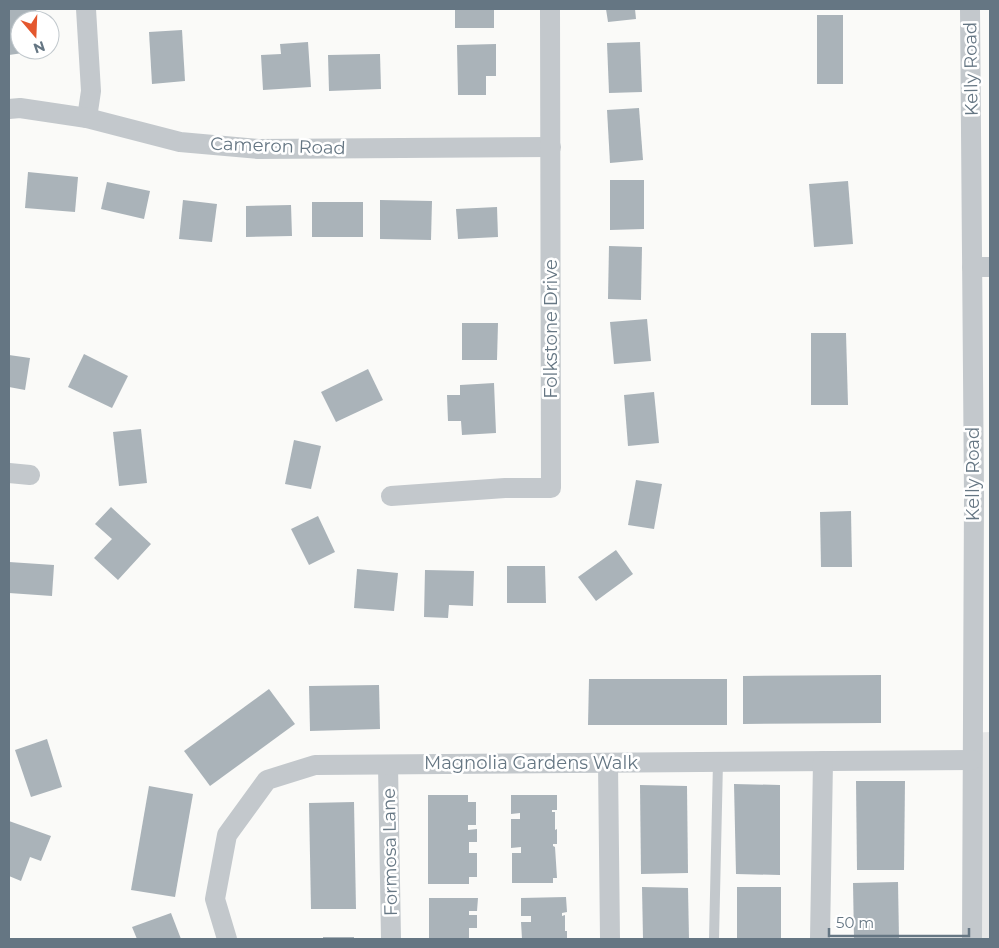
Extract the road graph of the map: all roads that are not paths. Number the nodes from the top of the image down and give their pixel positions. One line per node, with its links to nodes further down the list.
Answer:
1 (86, 9): 5 (street)
2 (550, 9): 6 (street, Folkstone Drive)
3 (970, 9): 7 (street, Kelly Road)
4 (9, 109): 5 (street, Cameron Road)
5 (87, 118): 6 (street, Cameron Road)
6 (550, 147): 10 (street, Folkstone Drive)
7 (981, 267): 11 (street, Kelly Road)
8 (9, 474): 9 (street)
9 (30, 475)
10 (391, 496)
11 (972, 760): 12 (street, Magnolia Gardens Walk); 21 (street, Kelly Road)
12 (823, 761): 13 (street, Magnolia Gardens Walk); 20 (street)
13 (718, 762): 14 (street, Magnolia Gardens Walk); 19 (lane)
14 (608, 763): 15 (street, Magnolia Gardens Walk); 18 (street)
15 (388, 765): 16 (street, Magnolia Gardens Walk); 17 (street, Formosa Lane)
16 (227, 939)
17 (392, 939)
18 (610, 939)
19 (714, 939)
20 (820, 939)
21 (972, 939)

